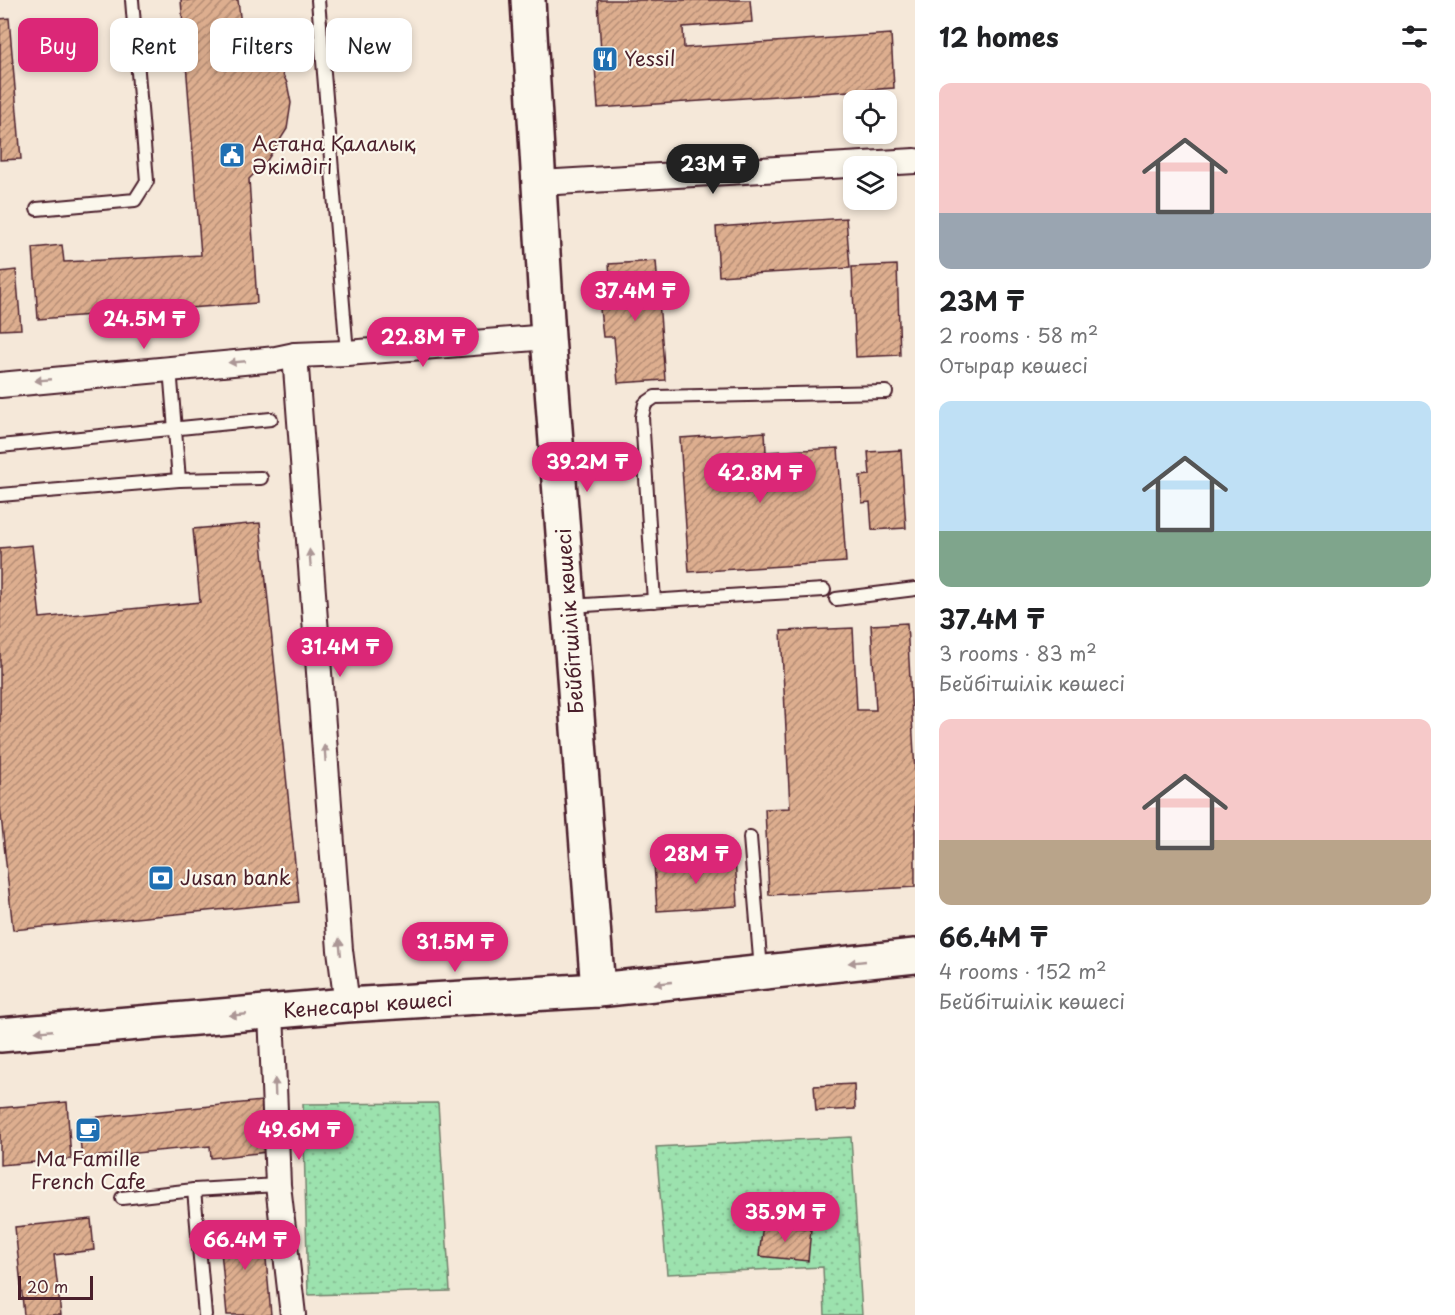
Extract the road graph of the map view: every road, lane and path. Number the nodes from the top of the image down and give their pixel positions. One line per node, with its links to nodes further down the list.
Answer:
1 (132, 0): 6 (lane)
2 (318, 0): 8 (lane)
3 (528, 0): 5 (main road, Бейбітшілік көшесі)
4 (915, 161): 5 (street)
5 (540, 183): 7 (main road, Бейбітшілік көшесі)
6 (37, 209)
7 (548, 337): 8 (street); 23 (main road, Бейбітшілік көшесі)
8 (347, 353): 9 (street)
9 (295, 355): 10 (street, one-way to 10); 28 (street, one-way to 9)
10 (170, 368): 11 (street, one-way to 11); 14 (lane)
11 (0, 385)
12 (886, 392): 22 (lane)
13 (271, 419): 14 (lane)
14 (175, 427): 15 (lane); 17 (lane)
15 (0, 446)
16 (261, 478): 17 (lane)
17 (179, 480): 18 (lane)
18 (0, 495)
19 (915, 589): 21 (lane)
20 (824, 590): 22 (lane)
21 (836, 600)
22 (654, 601): 23 (lane)
23 (568, 607): 27 (main road, Бейбітшілік көшесі)
24 (750, 837): 26 (lane)
25 (915, 956): 26 (main road, Кенесары көшесі, one-way to 26)
26 (761, 973): 27 (main road, Кенесары көшесі, one-way to 27)
27 (598, 990): 28 (main road, Кенесары көшесі)
28 (347, 1005): 29 (main road, Кенесары көшесі)
29 (271, 1012): 30 (main road, Кенесары көшесі, one-way to 30); 31 (street, one-way to 29)
30 (0, 1035)
31 (278, 1185): 32 (lane); 35 (street)
32 (194, 1190): 33 (lane); 34 (lane)
33 (122, 1198)
34 (205, 1315)
35 (293, 1315)

